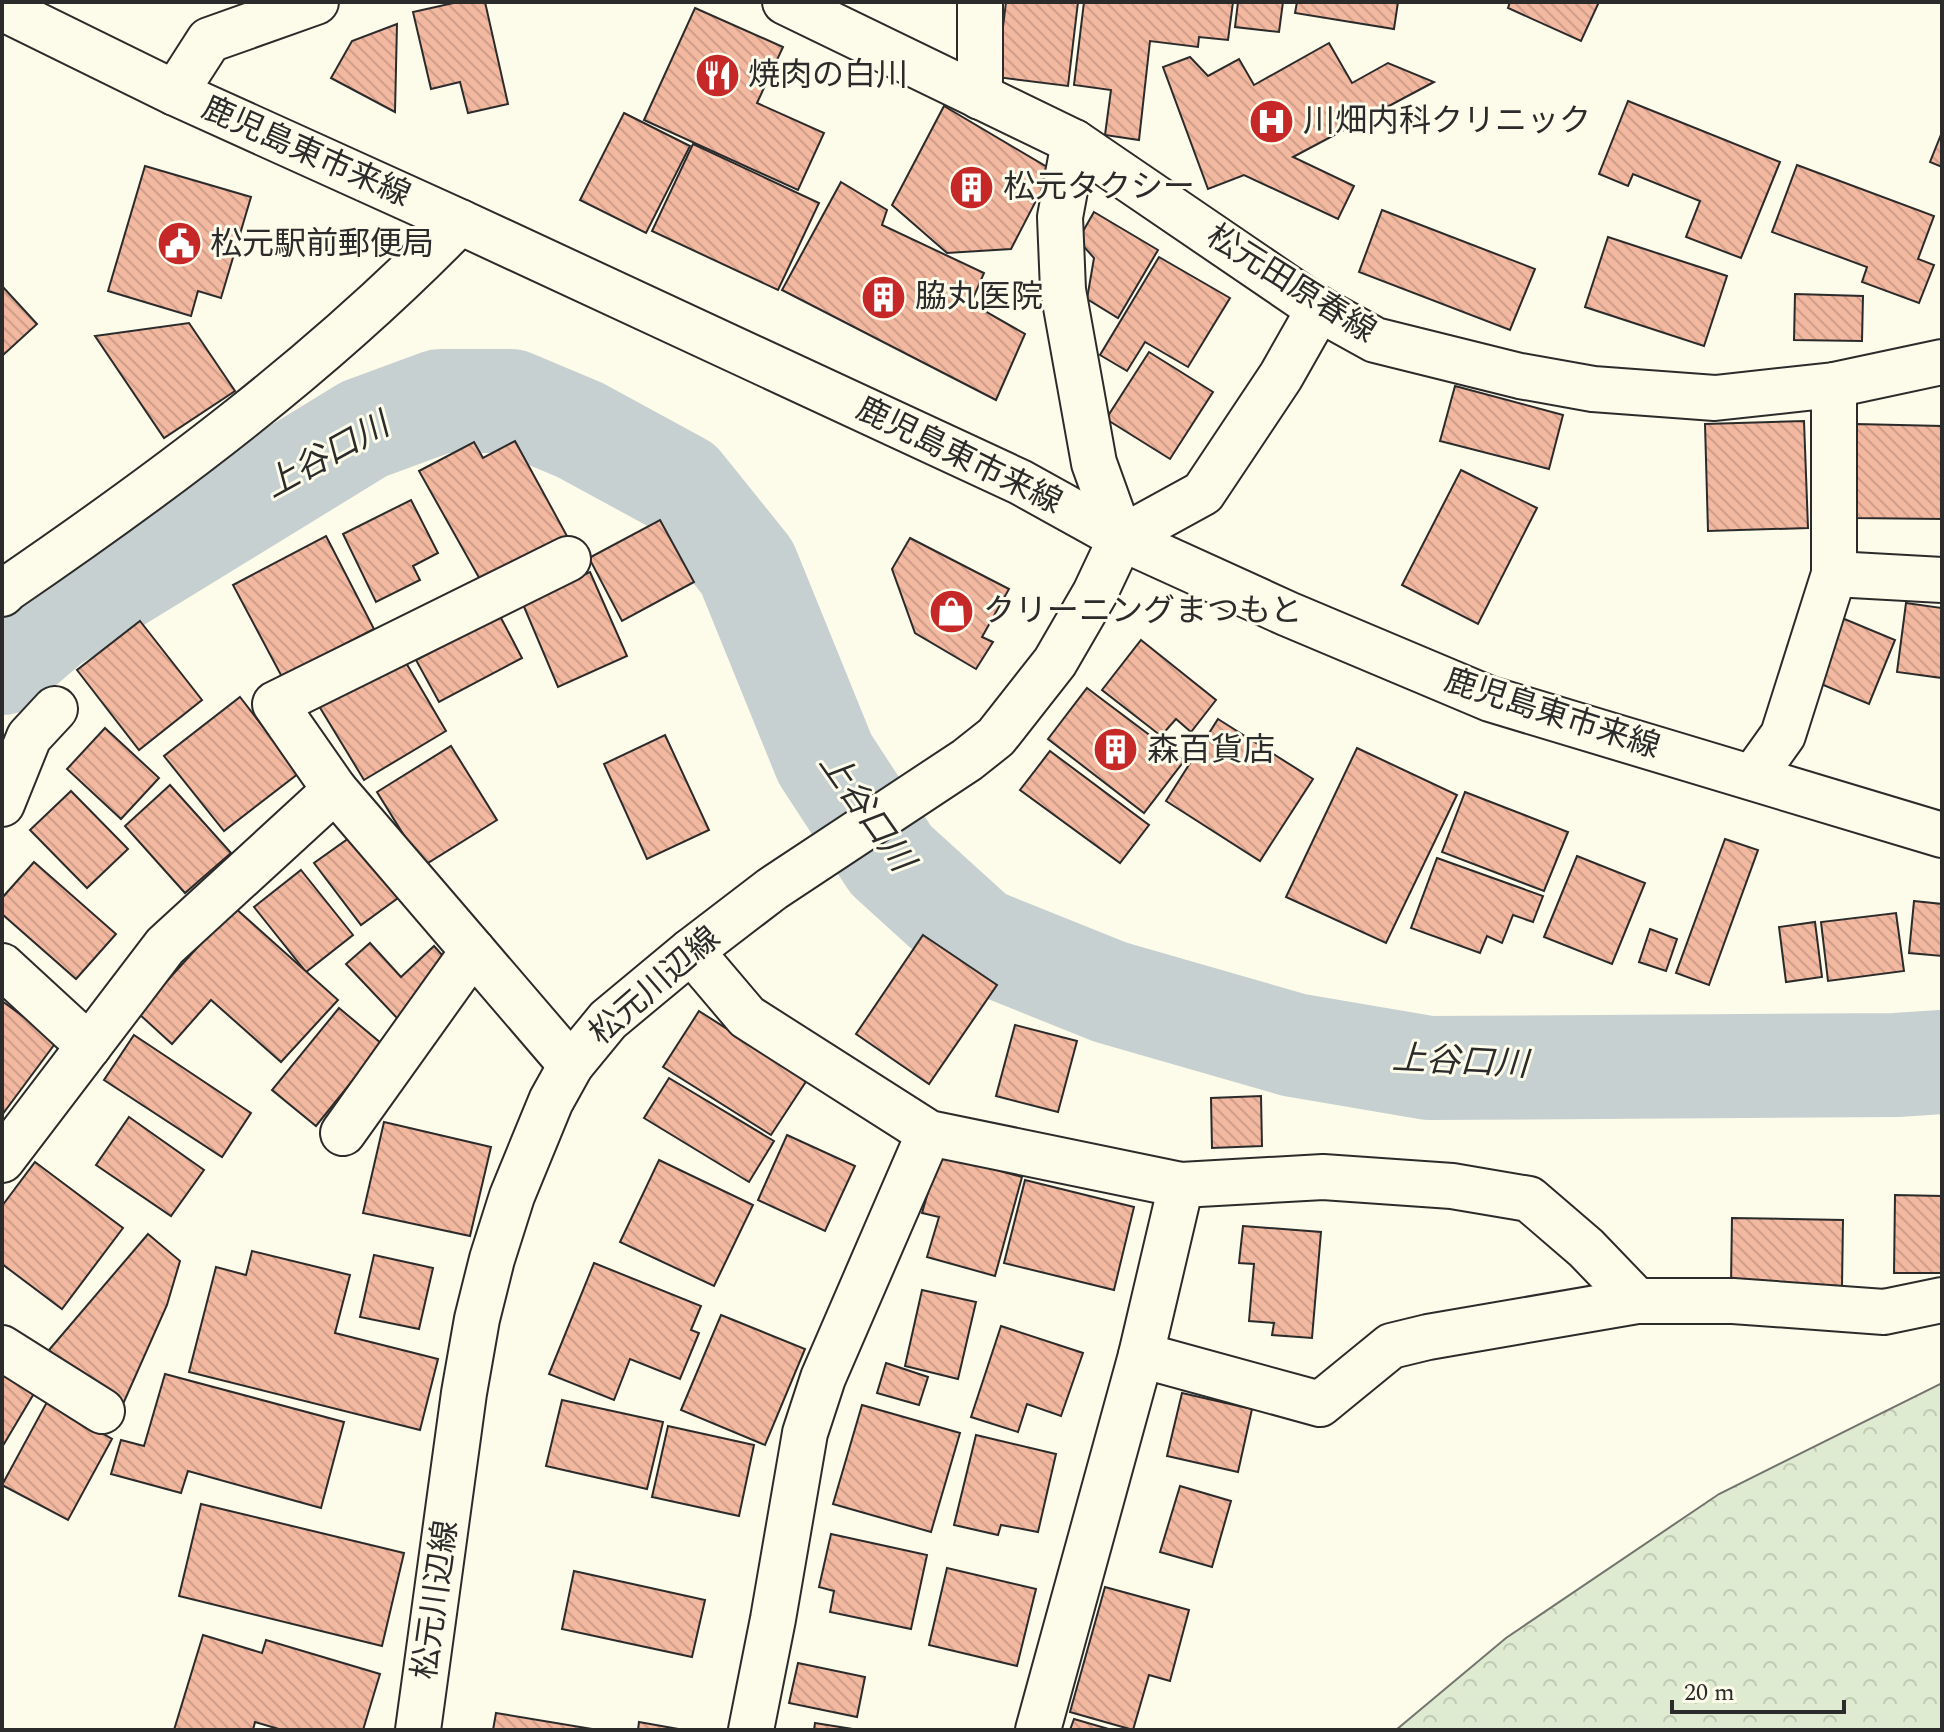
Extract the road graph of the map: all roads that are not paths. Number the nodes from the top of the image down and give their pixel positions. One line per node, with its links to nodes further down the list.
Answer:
1 (316, 2): 5 (street)
2 (785, 2): 6 (street, 松元田原春線)
3 (980, 2): 6 (street)
4 (2, 8): 5 (street, 鹿児島東市来線)
5 (175, 93): 8 (street, 鹿児島東市来線)
6 (980, 97): 7 (street, 松元田原春線)
7 (1074, 142): 9 (street, 松元田原春線); 12 (street)
8 (460, 222): 12 (street, 鹿児島東市来線); 16 (street)
9 (1319, 309): 11 (street, 松元田原春線); 12 (street)
10 (1942, 362): 11 (street, 松元田原春線)
11 (1834, 385): 14 (street)
12 (1121, 538): 18 (street, 鹿児島東市来線); 23 (street, 松元川辺線)
13 (568, 559): 19 (street)
14 (1834, 574): 15 (street); 18 (street)
15 (1942, 580)
16 (2, 594)
17 (55, 709): 20 (street)
18 (1753, 777): 21 (street, 鹿児島東市来線)
19 (335, 790): 22 (street); 25 (street)
20 (2, 804)
21 (1942, 835)
22 (473, 951): 26 (street); 27 (street)
23 (691, 951): 26 (street, 松元川辺線); 28 (street)
24 (2, 966): 25 (street)
25 (89, 1046): 29 (street)
26 (571, 1065): 36 (street, 松元川辺線)
27 (343, 1133)
28 (929, 1133): 30 (street); 37 (street)
29 (2, 1160)
30 (1181, 1185): 32 (street); 34 (street)
31 (1942, 1300): 32 (street)
32 (1637, 1301): 34 (street)
33 (2, 1348): 35 (street)
34 (1141, 1355): 38 (street)
35 (102, 1411)
36 (418, 1730)
37 (751, 1730)
38 (1038, 1730)

